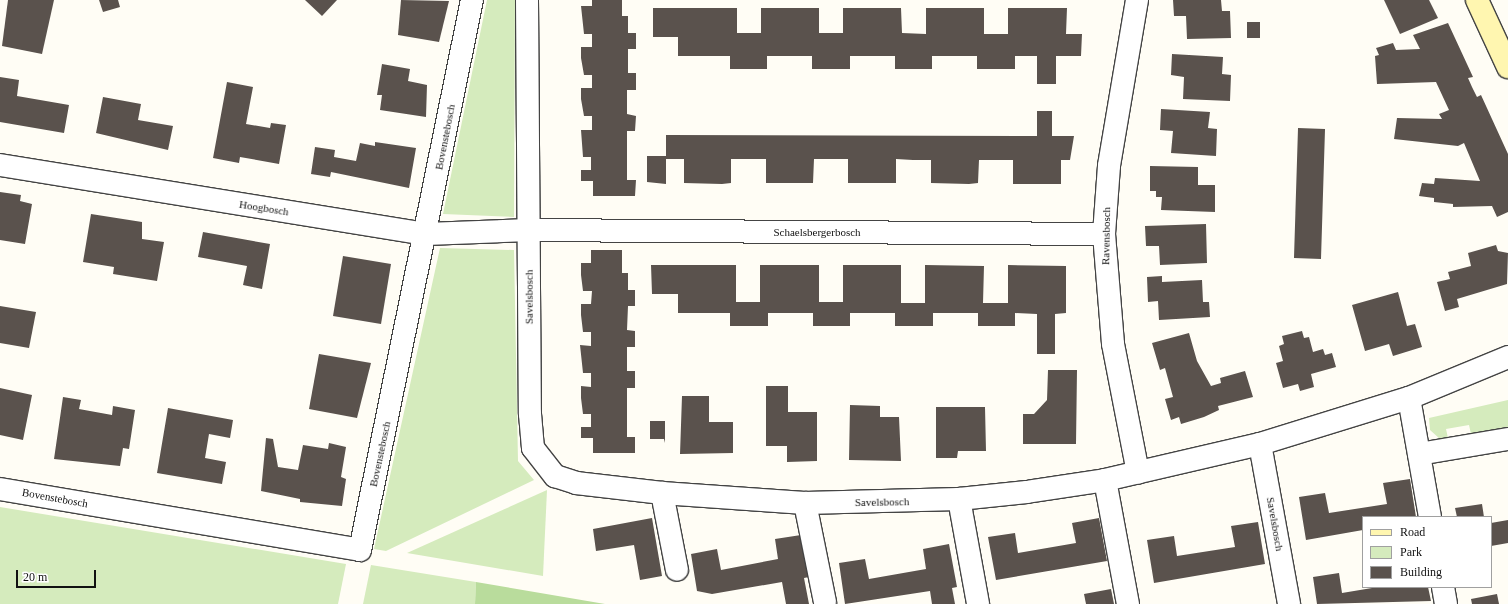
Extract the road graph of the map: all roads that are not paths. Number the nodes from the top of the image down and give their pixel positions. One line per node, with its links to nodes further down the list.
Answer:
1 (472, 0): 8 (street, Bovenstebosch)
2 (527, 0): 7 (street, Savelsbosch)
3 (1137, 0): 9 (street, Ravensbosch)
4 (1477, 0): 5 (street)
5 (1508, 67)
6 (0, 165): 8 (street, Hoogbosch)
7 (529, 230): 8 (street, Hoogbosch); 9 (street, Schaelsbergerbosch); 18 (street, Savelsbosch)
8 (426, 234): 17 (street, Bovenstebosch)
9 (1104, 234): 15 (street, Ravensbosch)
10 (1508, 357): 11 (street, Savelsbosch)
11 (1409, 398): 13 (street, Savelsbosch); 14 (street)
12 (1508, 439): 14 (street)
13 (1260, 444): 15 (street, Savelsbosch); 27 (street, Savelsbosch)
14 (1419, 454): 21 (street)
15 (1138, 472): 16 (street, Savelsbosch)
16 (1105, 480): 19 (street, Savelsbosch); 26 (street)
17 (0, 489)
18 (662, 493): 20 (street, Savelsbosch); 22 (street)
19 (959, 499): 20 (street, Savelsbosch); 25 (street)
20 (805, 503): 24 (street)
21 (1430, 516)
22 (677, 570)
23 (1443, 588): 28 (street)
24 (826, 602)
25 (978, 604)
26 (1128, 604)
27 (1289, 604)
28 (1446, 604)

